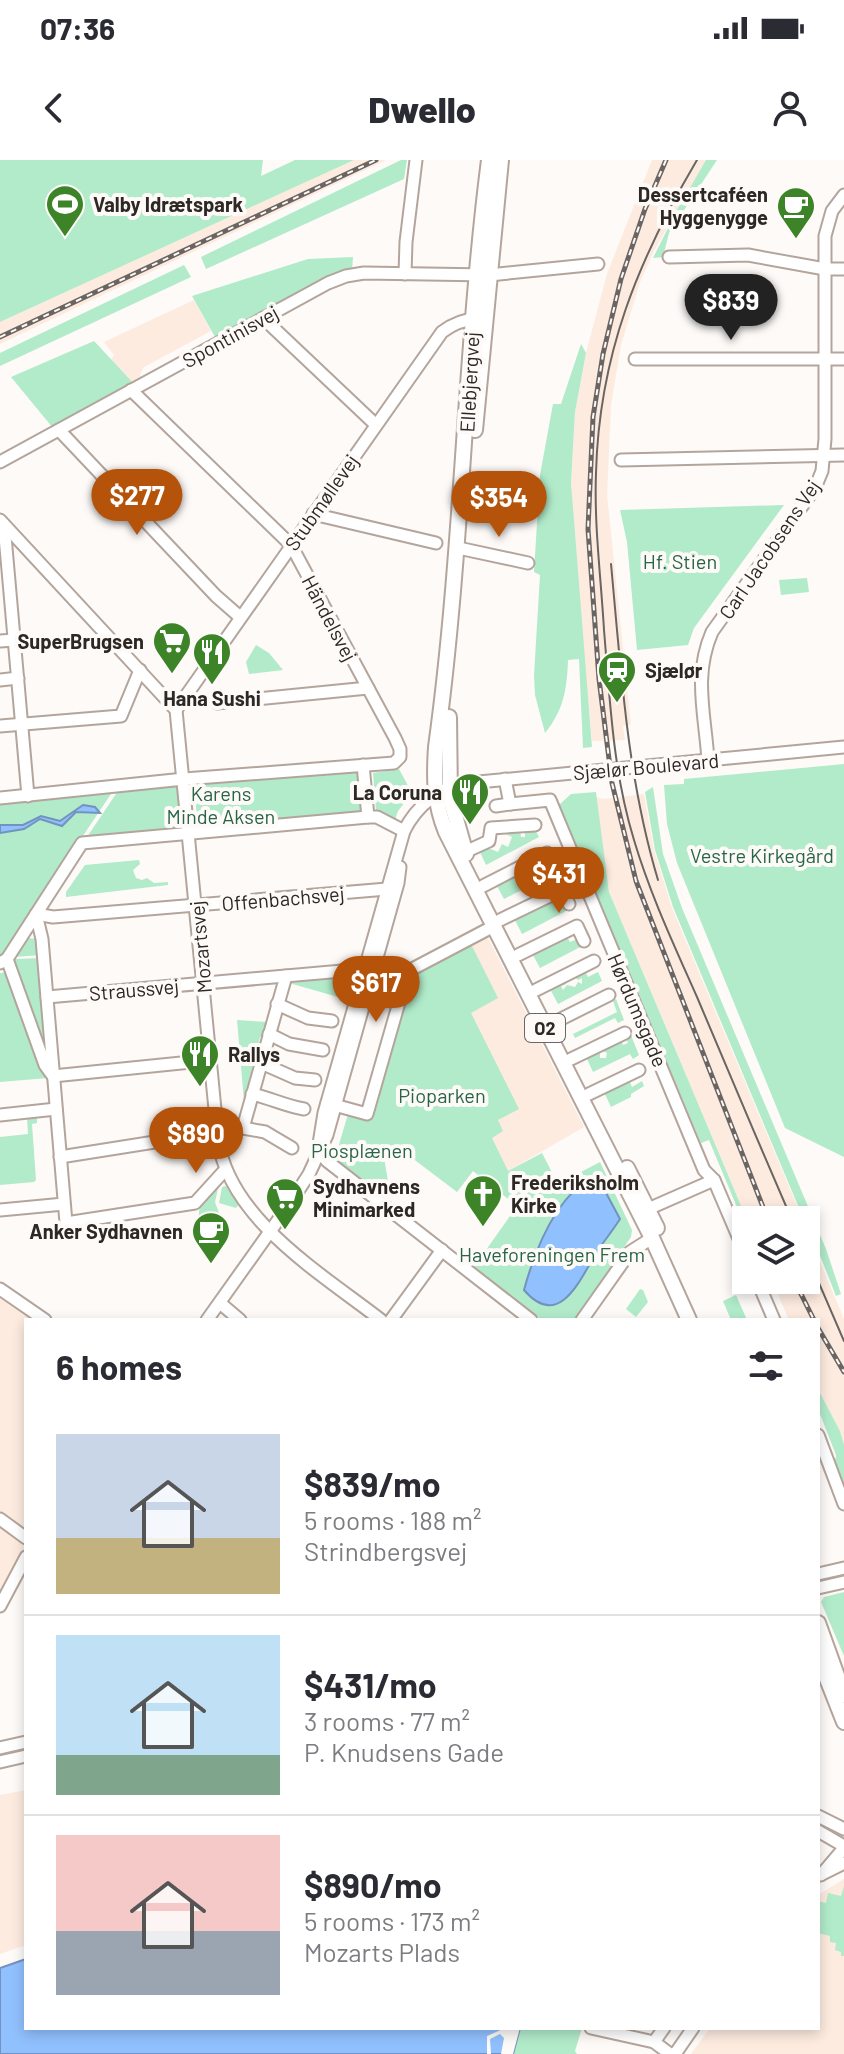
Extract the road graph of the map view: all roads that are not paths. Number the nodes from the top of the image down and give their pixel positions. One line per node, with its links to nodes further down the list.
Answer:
1 (416, 160): 9 (street)
2 (489, 160): 10 (main road, Ellebjergvej / O2)
3 (501, 160): 10 (main road, Ellebjergvej / O2)
4 (844, 195): 7 (street, Carl Jacobsens Vej)
5 (669, 257): 7 (street)
6 (598, 264): 10 (street, Spontinisvej)
7 (825, 269): 8 (street); 13 (street, Carl Jacobsens Vej)
8 (844, 269)
9 (405, 274): 10 (street, Spontinisvej); 11 (street, Spontinisvej)
10 (483, 275): 12 (main road, Ellebjergvej / O2)
11 (263, 318): 16 (street, Spontinisvej); 17 (street)
12 (479, 319): 17 (street, Stubmøllevej); 27 (main road, Ellebjergvej / O2); 49 (main road, Ellebjergvej / O2)
13 (826, 358): 14 (street); 15 (street); 19 (street, Carl Jacobsens Vej)
14 (635, 359)
15 (844, 359)
16 (131, 390): 18 (street, Spontinisvej); 26 (street, Händelsvej)
17 (376, 425): 23 (street, Stubmøllevej)
18 (59, 430): 22 (street, Spontinisvej); 31 (street)
19 (825, 455): 20 (street); 21 (street); 43 (street, Carl Jacobsens Vej)
20 (844, 455)
21 (621, 460)
22 (0, 462)
23 (313, 514): 25 (street); 26 (street, Stubmøllevej)
24 (2, 522): 28 (street); 34 (street)
25 (436, 543)
26 (291, 545): 31 (street, Stubmøllevej); 37 (street, Händelsvej)
27 (463, 549): 29 (street); 47 (main road, Ellebjergvej / O2)
28 (4, 562): 30 (street)
29 (528, 563)
30 (5, 601): 32 (street)
31 (240, 617): 39 (street, Stubmøllevej)
32 (14, 640): 33 (street); 35 (street)
33 (0, 641)
34 (140, 670): 39 (street); 40 (street)
35 (18, 678): 36 (street); 40 (street)
36 (0, 680)
37 (368, 688): 38 (street); 44 (street, Händelsvej)
38 (217, 703)
39 (176, 710): 45 (street, Mozartsvej)
40 (22, 724): 41 (street); 48 (street)
41 (0, 726)
42 (844, 747): 43 (street, Sjælør Boulevard)
43 (708, 760): 46 (street, Sjælør Boulevard)
44 (363, 765): 45 (street); 53 (street)
45 (184, 779): 48 (street); 55 (street, Mozartsvej)
46 (505, 779): 47 (street, Sjælør Boulevard); 51 (street)
47 (448, 788): 49 (street); 57 (main road, O2)
48 (28, 796): 50 (street)
49 (435, 796): 56 (street); 64 (main road, O2)
50 (0, 798)
51 (510, 804): 52 (street, Hørdumsgade); 100 (street, Hørdumsgade)
52 (496, 806)
53 (368, 817): 55 (street); 56 (street)
54 (535, 825): 57 (street)
55 (189, 834): 62 (street, Mozartsvej); 63 (street)
56 (404, 834): 60 (street); 69 (street)
57 (465, 852): 59 (main road, O2)
58 (554, 866): 59 (street)
59 (483, 886): 64 (main road, O2)
60 (387, 889): 62 (street, Offenbachsvej); 69 (street)
61 (569, 904): 64 (street)
62 (196, 905): 63 (street, Offenbachsvej); 72 (street, Mozartsvej)
63 (36, 914): 67 (street); 75 (street)
64 (497, 923): 66 (main road, O2); 71 (street); 106 (main road, O2)
65 (584, 941): 66 (street)
66 (518, 955): 73 (main road, O2)
67 (3, 961): 86 (street)
68 (594, 961): 73 (street)
69 (369, 970): 70 (street, Straussvej); 71 (street, Straussvej); 90 (street)
70 (286, 976): 72 (street, Straussvej); 76 (street)
71 (399, 976): 90 (street)
72 (203, 983): 75 (street, Straussvej); 83 (street, Mozartsvej)
73 (536, 990): 78 (main road, O2)
74 (609, 995): 78 (street)
75 (47, 997): 86 (street)
76 (277, 1004): 77 (street); 80 (street)
77 (332, 1021)
78 (553, 1023): 82 (main road, O2)
79 (625, 1033): 82 (street)
80 (269, 1034): 81 (street); 84 (street)
81 (323, 1050)
82 (571, 1059): 89 (main road, O2)
83 (211, 1060): 86 (street); 95 (street, Mozartsvej)
84 (261, 1063): 87 (street); 88 (street)
85 (639, 1070): 89 (street)
86 (53, 1076): 91 (street)
87 (315, 1080)
88 (252, 1094): 92 (street); 94 (street)
89 (589, 1094): 102 (main road, O2)
90 (331, 1104): 97 (street)
91 (56, 1109): 93 (street); 98 (street)
92 (304, 1109)
93 (0, 1115)
94 (243, 1128): 95 (street); 96 (street)
95 (217, 1132): 98 (street); 99 (street, Mozartsvej)
96 (292, 1148)
97 (318, 1150): 105 (street); 107 (street)
98 (60, 1157): 101 (street)
99 (225, 1170): 101 (street); 105 (street)
100 (714, 1180): 102 (street); 104 (street, Hørdumsgade)
101 (64, 1204): 103 (street)
102 (648, 1209): 119 (main road, O2)
103 (0, 1210)
104 (732, 1222)
105 (270, 1233): 110 (street); 114 (street)
106 (652, 1238): 117 (street); 118 (main road, O2)
107 (442, 1250): 115 (street); 116 (street)
108 (0, 1289): 111 (street)
109 (763, 1294): 120 (street)
110 (220, 1303): 112 (street); 113 (street)
111 (42, 1318)
112 (209, 1318)
113 (238, 1318)
114 (378, 1318)
115 (392, 1318)
116 (528, 1318)
117 (583, 1318)
118 (688, 1318)
119 (697, 1318)
120 (773, 1318)
121 (820, 1440): 122 (street)
122 (844, 1504)
123 (0, 1519): 124 (street)
124 (24, 1537)
125 (24, 1560): 131 (street)
126 (24, 1561): 132 (street)
127 (844, 1568): 128 (street)
128 (820, 1574)
129 (844, 1582): 130 (street)
130 (820, 1588)
131 (0, 1592)
132 (0, 1606)
133 (820, 1629): 135 (main road)
134 (820, 1661): 136 (main road)
135 (844, 1695)
136 (844, 1722)
137 (24, 1742): 138 (street)
138 (0, 1748)
139 (24, 1756): 140 (street)
140 (0, 1762)
141 (820, 1817): 142 (street)
142 (844, 1829)
143 (820, 1832): 144 (street)
144 (844, 1847): 146 (street)
145 (844, 1863): 146 (street)
146 (820, 1876)
147 (600, 2030): 150 (street)
148 (663, 2030): 150 (street)
149 (691, 2030): 151 (street)
150 (654, 2042): 151 (street)
151 (672, 2054)

